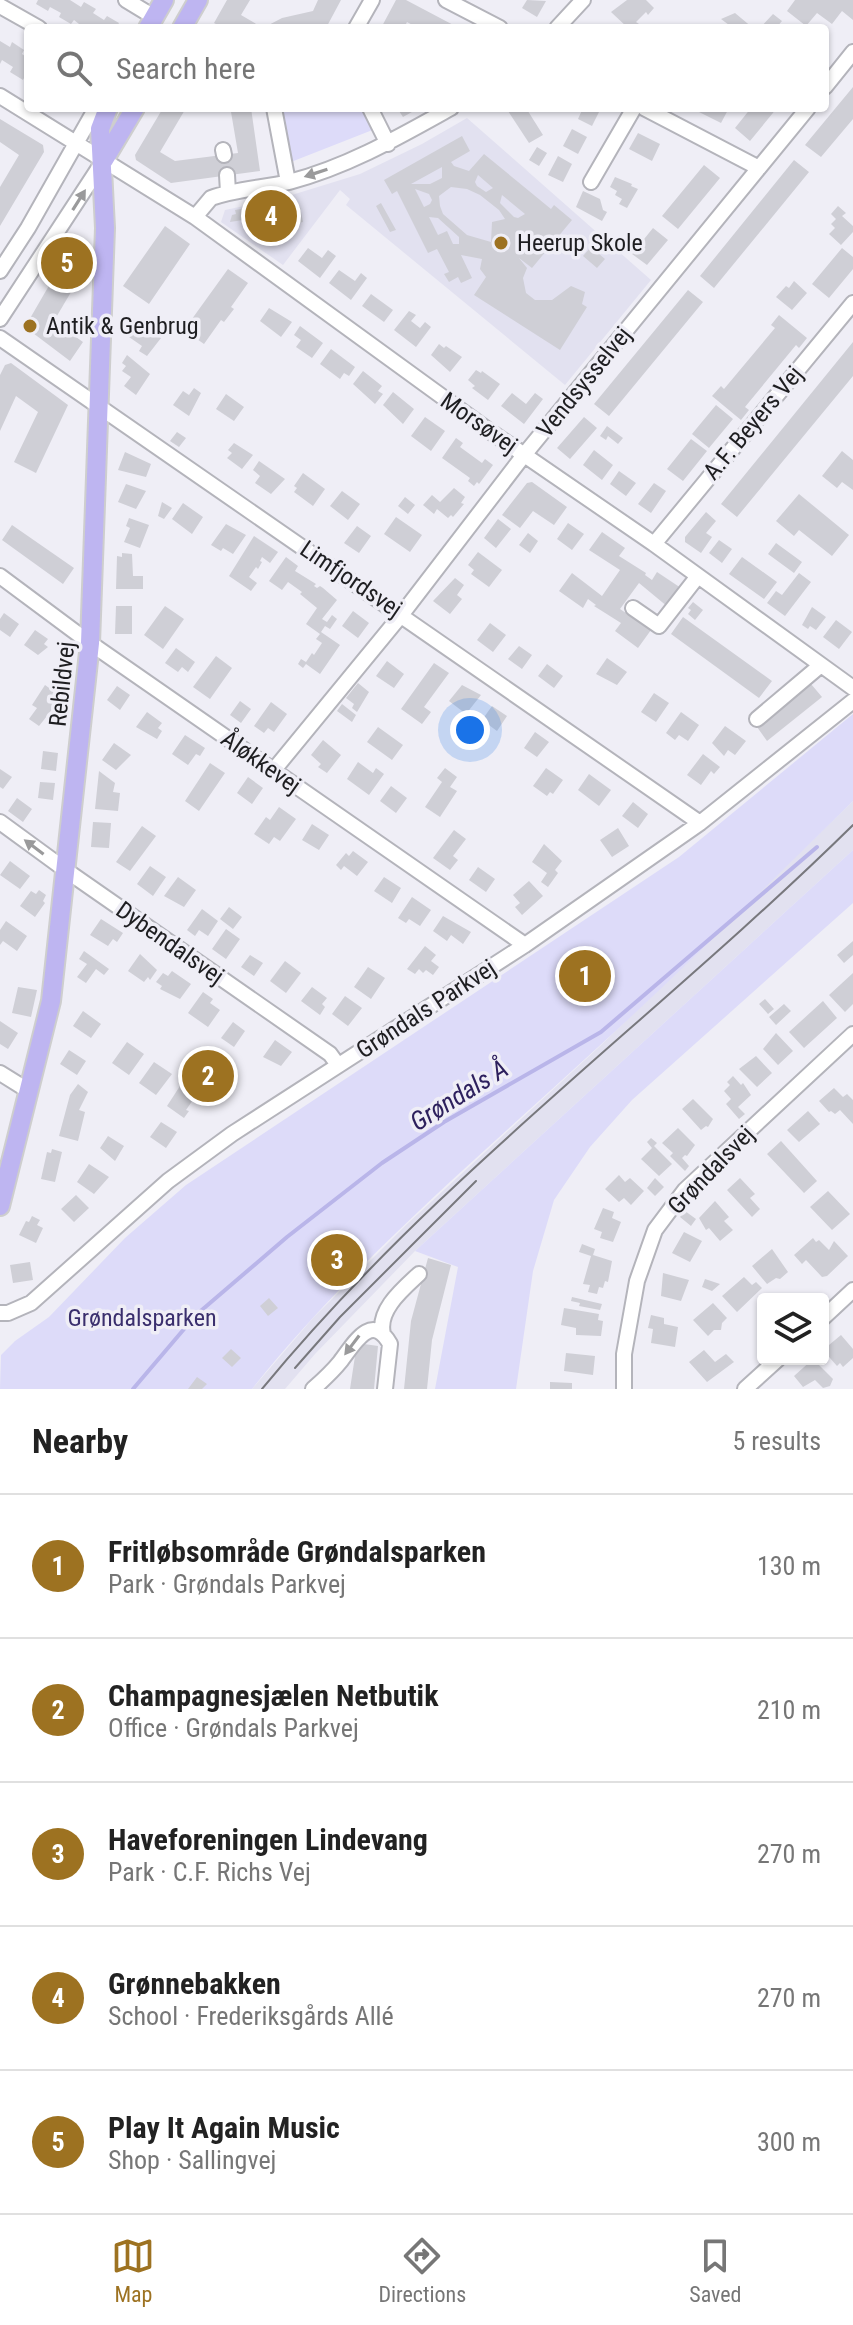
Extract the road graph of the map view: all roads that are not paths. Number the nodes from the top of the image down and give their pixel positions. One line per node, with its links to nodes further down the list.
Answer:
1 (126, 0): 8 (street)
2 (164, 0): 8 (main road)
3 (198, 0): 10 (main road)
4 (372, 0): 11 (street)
5 (446, 0): 12 (street)
6 (583, 0): 13 (street)
7 (0, 6): 9 (street)
8 (151, 22)
9 (32, 24)
10 (184, 24)
11 (358, 24)
12 (492, 24)
13 (561, 24)
14 (853, 52): 15 (street)
15 (829, 82)
16 (0, 96): 17 (street, Morsøvej)
17 (24, 110)
18 (27, 112): 28 (street, Morsøvej)
19 (94, 112): 28 (street)
20 (106, 112): 30 (main road, Rebildvej)
21 (133, 112): 30 (main road)
22 (275, 112): 33 (street)
23 (372, 112): 29 (street)
24 (444, 112): 29 (street)
25 (632, 112): 34 (street)
26 (652, 112): 31 (street)
27 (805, 112): 31 (street, Vendsysselvej)
28 (77, 142): 30 (street, Morsøvej); 37 (street)
29 (388, 144): 33 (street, one-way to 33)
30 (104, 160): 36 (street, Morsøvej); 39 (street, one-way to 30); 41 (main road, Rebildvej)
31 (759, 168): 42 (street, Vendsysselvej)
32 (227, 175): 35 (street)
33 (288, 182): 35 (street)
34 (591, 182)
35 (228, 192): 36 (street)
36 (195, 217): 42 (street, Morsøvej)
37 (0, 271)
38 (853, 303): 43 (street, A.F. Beyers Vej)
39 (0, 319)
40 (0, 338): 41 (street, Limfjordsvej)
41 (99, 408): 47 (street, Limfjordsvej); 48 (main road, Rebildvej)
42 (524, 455): 43 (street, Morsøvej); 47 (street, Vendsysselvej)
43 (654, 544): 45 (street, Morsøvej)
44 (0, 576): 48 (street, Åløkkevej)
45 (698, 576): 46 (street); 49 (street, Morsøvej)
46 (633, 608)
47 (402, 614): 53 (street, Vendsysselvej); 55 (street, Limfjordsvej)
48 (90, 643): 53 (street, Åløkkevej); 56 (main road, Rebildvej)
49 (821, 665): 50 (street, Morsøvej); 52 (street)
50 (853, 688)
51 (853, 701): 55 (street, Grøndals Parkvej)
52 (757, 719)
53 (273, 771): 57 (street, Åløkkevej)
54 (1, 822): 56 (street, Dybendalsvej, one-way to 54)
55 (700, 823): 57 (street, Grøndals Parkvej)
56 (67, 871): 59 (street, Dybendalsvej); 61 (main road, Rebildvej)
57 (525, 945): 59 (street, Grøndals Parkvej)
58 (853, 1034): 71 (street, Grøndalsvej)
59 (338, 1065): 66 (street, Grøndals Parkvej)
60 (0, 1073): 61 (street)
61 (29, 1091): 62 (main road, Rebildvej)
62 (0, 1206)
63 (419, 1274): 67 (street)
64 (853, 1290): 65 (street)
65 (829, 1312)
66 (0, 1313)
67 (383, 1334): 69 (street, one-way to 69); 70 (street)
68 (771, 1365): 72 (street)
69 (313, 1389)
70 (385, 1389)
71 (624, 1389)
72 (745, 1389)

